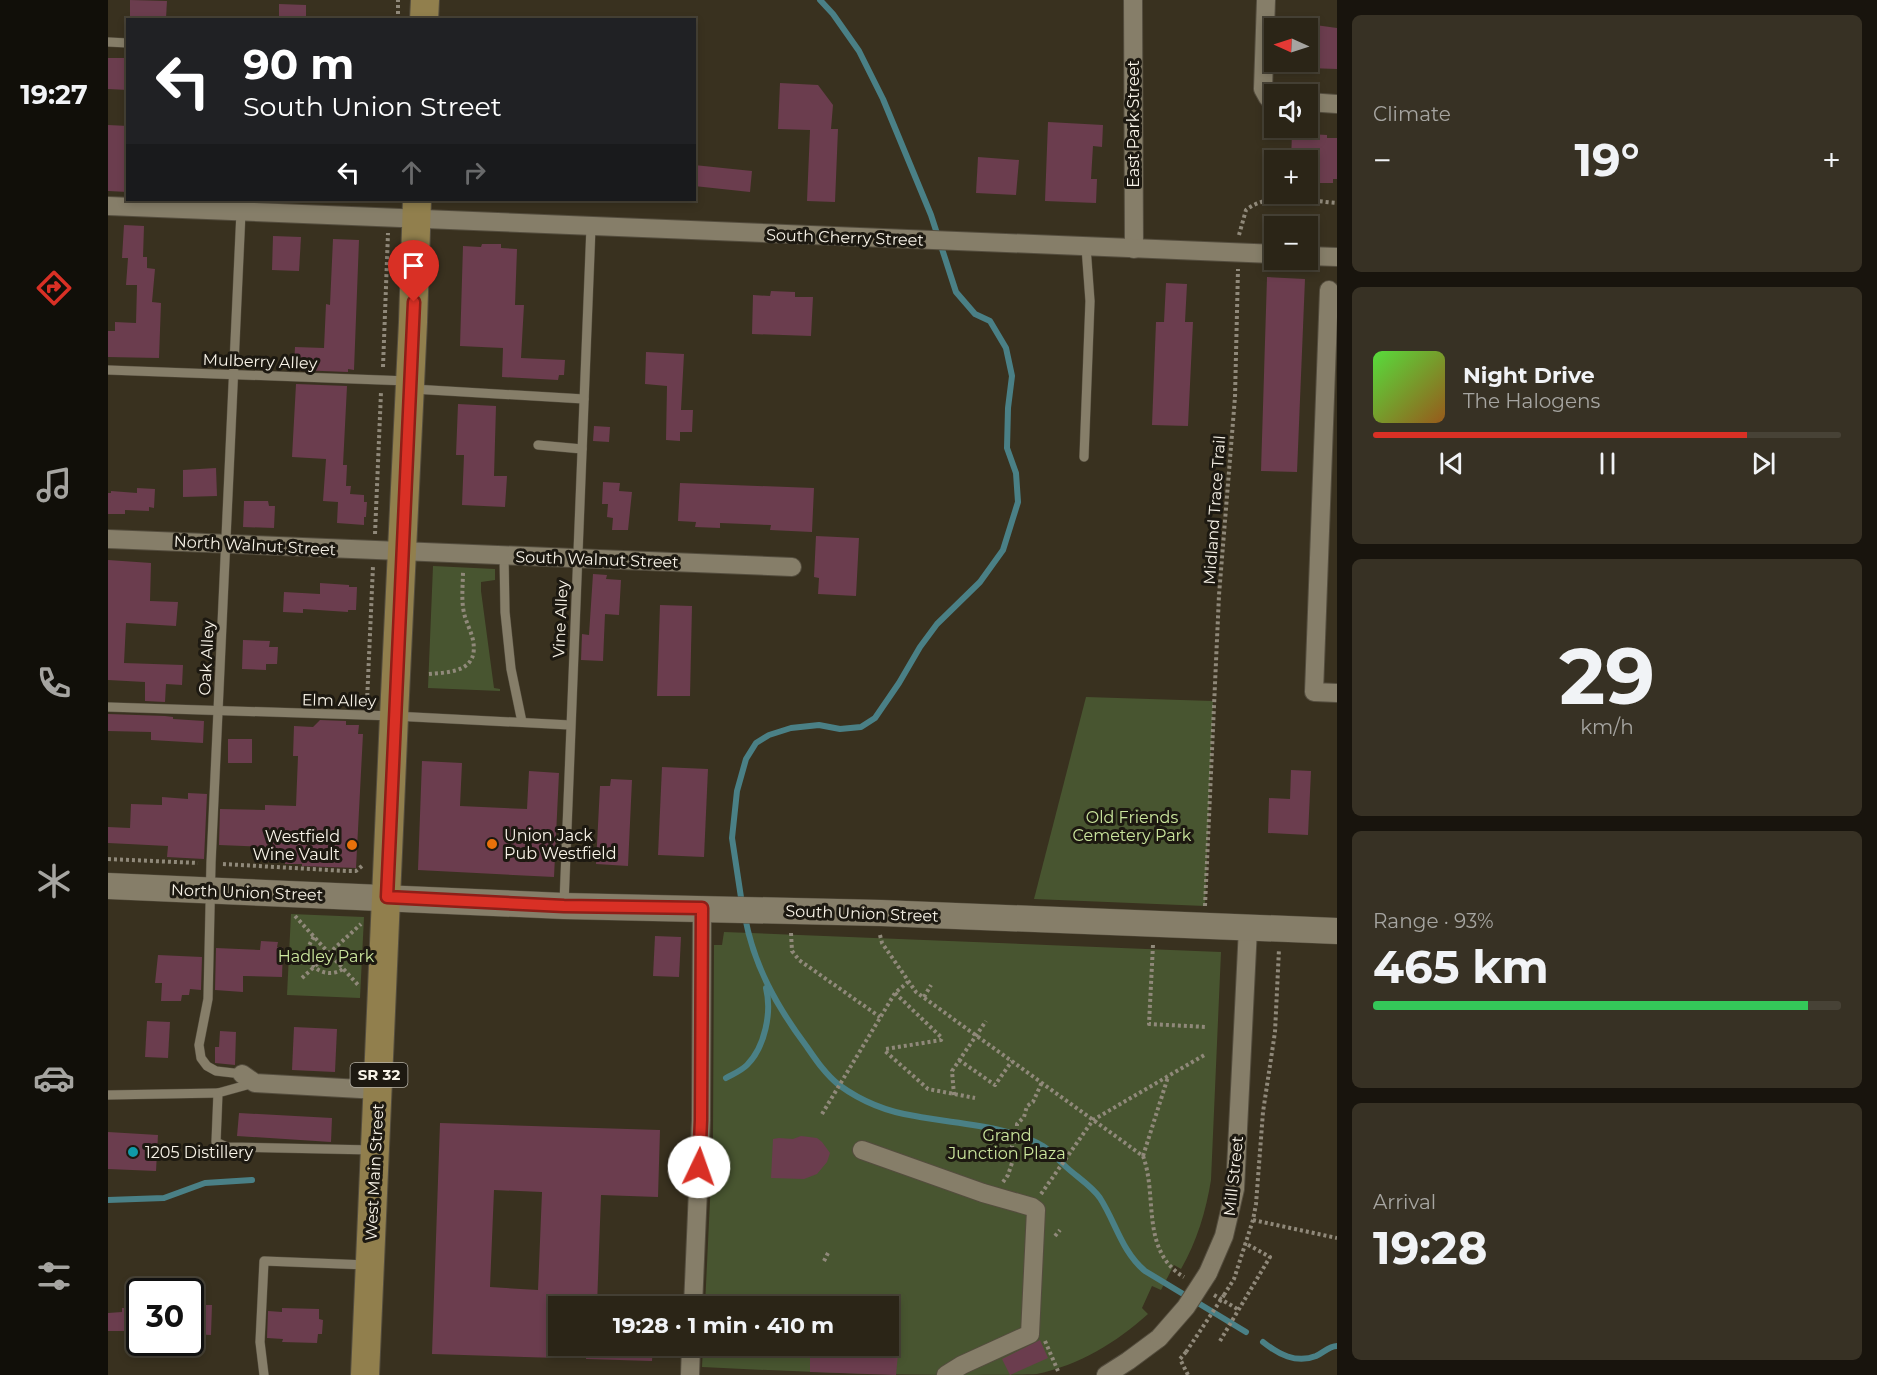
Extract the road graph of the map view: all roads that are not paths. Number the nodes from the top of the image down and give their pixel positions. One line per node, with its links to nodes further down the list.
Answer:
1 (425, 0): 4 (main road)
2 (1133, 0): 16 (street, East Park Street)
3 (1266, 0): 7 (street)
4 (424, 18)
5 (108, 42): 6 (lane)
6 (126, 43)
7 (1264, 91)
8 (1318, 103): 9 (street)
9 (1337, 104)
10 (108, 206): 13 (street, South Cherry Street)
11 (279, 207): 12 (street, South Cherry Street); 13 (street, South Cherry Street)
12 (416, 210): 14 (street, South Cherry Street); 24 (main road, SR 32)
13 (241, 212): 23 (lane, Oak Alley)
14 (591, 227): 15 (street, South Cherry Street); 25 (lane, Vine Alley)
15 (1086, 247): 16 (street, South Cherry Street); 28 (lane)
16 (1134, 249): 17 (street, South Cherry Street)
17 (1264, 254)
18 (1318, 256): 19 (street)
19 (1337, 257)
20 (1329, 290): 21 (street)
21 (1331, 364): 35 (street)
22 (108, 370): 23 (lane, Mulberry Alley)
23 (234, 374): 24 (lane, Mulberry Alley); 30 (lane, Oak Alley)
24 (410, 385): 25 (lane, Mulberry Alley); 31 (main road, SR 32)
25 (584, 399): 27 (lane, Vine Alley)
26 (538, 446): 27 (lane)
27 (582, 448): 33 (lane, Vine Alley)
28 (1084, 457)
29 (108, 538): 30 (street, North Walnut Street)
30 (227, 544): 31 (street, North Walnut Street); 37 (lane, Oak Alley)
31 (402, 551): 32 (street, South Walnut Street); 38 (main road, SR 32)
32 (504, 555): 33 (street, South Walnut Street); 39 (lane)
33 (578, 558): 34 (street, South Walnut Street); 40 (lane, Vine Alley)
34 (792, 567)
35 (1337, 693)
36 (108, 707): 37 (lane, Elm Alley)
37 (218, 712): 38 (lane, Elm Alley); 42 (lane, Oak Alley)
38 (380, 716): 39 (lane, Elm Alley); 43 (main road, SR 32)
39 (522, 722): 40 (lane, Elm Alley)
40 (570, 725): 44 (lane, Vine Alley)
41 (108, 886): 42 (street, North Union Street)
42 (210, 890): 43 (street, North Union Street); 48 (lane, Oak Alley)
43 (387, 897): 44 (street, South Union Street); 49 (main road, West Main Street / SR 32)
44 (564, 906): 45 (street, South Union Street)
45 (712, 909): 46 (street, South Union Street); 55 (street)
46 (1248, 928): 47 (street, South Union Street); 61 (street, Mill Street, bridge)
47 (1337, 932)
48 (248, 1078): 49 (street); 50 (lane)
49 (378, 1090): 52 (main road, West Main Street / SR 32)
50 (218, 1093): 51 (lane); 52 (lane)
51 (108, 1095)
52 (375, 1150): 54 (main road, West Main Street / SR 32)
53 (862, 1150): 60 (street)
54 (370, 1265): 57 (lane); 58 (main road, West Main Street / SR 32)
55 (693, 1296)
56 (691, 1356): 59 (street)
57 (264, 1375)
58 (365, 1375)
59 (690, 1375)
60 (946, 1375)
61 (1106, 1375)

